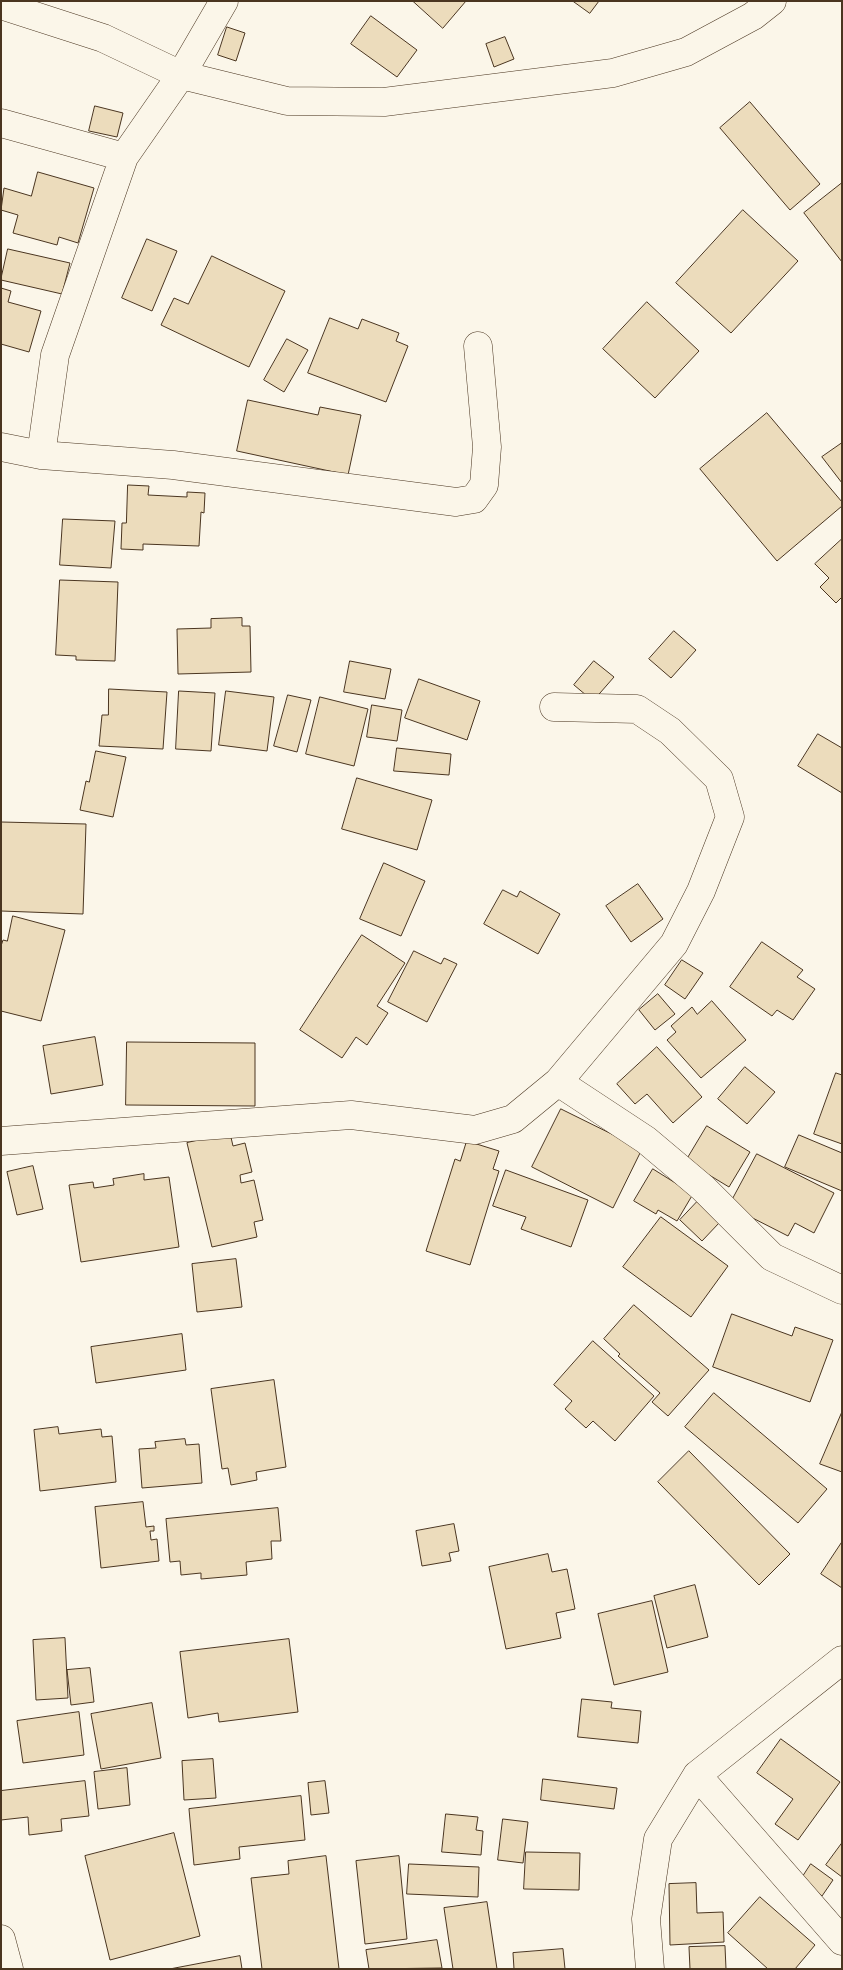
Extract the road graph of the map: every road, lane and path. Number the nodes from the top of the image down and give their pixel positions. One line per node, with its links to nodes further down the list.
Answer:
1 (224, 1): 4 (street)
2 (772, 1): 4 (street)
3 (1, 5): 4 (street)
4 (181, 75): 6 (street)
5 (1, 123): 6 (street)
6 (124, 157): 9 (street)
7 (478, 346): 9 (street)
8 (1, 447): 9 (street)
9 (41, 456)
10 (554, 707): 11 (street)
11 (558, 1082): 12 (street); 13 (street)
12 (1, 1141)
13 (842, 1290)
14 (842, 1660): 15 (street)
15 (697, 1775): 17 (street); 19 (street)
16 (1, 1939): 18 (street)
17 (842, 1941)
18 (9, 1969)
19 (650, 1969)

